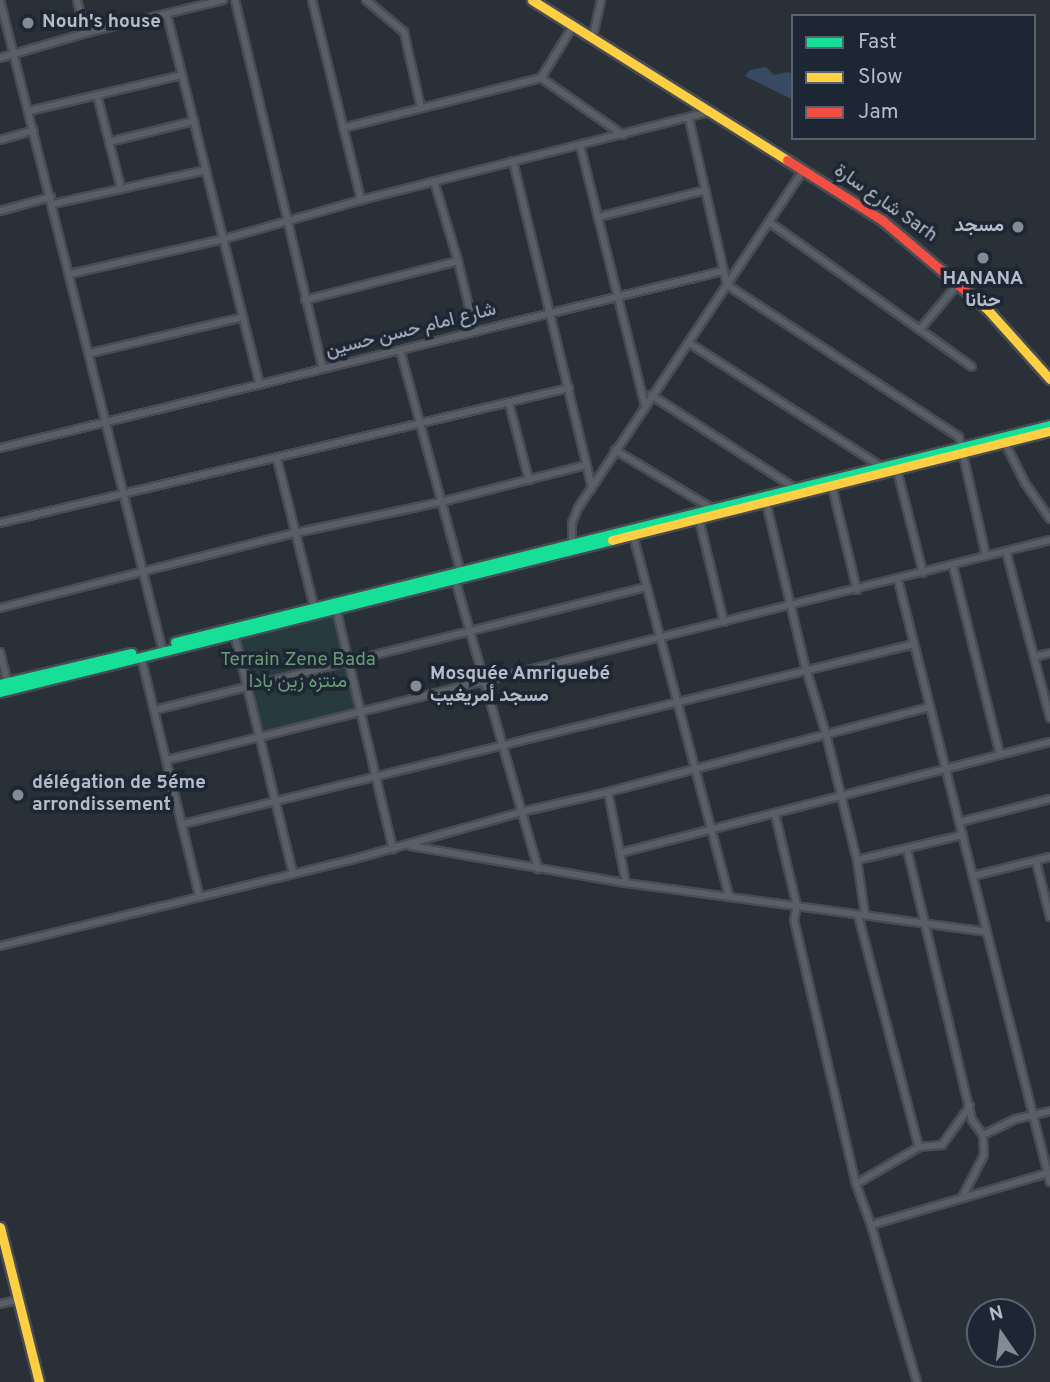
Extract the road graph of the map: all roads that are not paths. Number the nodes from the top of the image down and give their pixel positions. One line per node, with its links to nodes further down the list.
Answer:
1 (1, 0): 14 (street)
2 (77, 0): 13 (street)
3 (223, 0): 10 (street)
4 (235, 0): 40 (street)
5 (312, 0): 24 (street)
6 (366, 0): 19 (street)
7 (532, 0): 11 (main road, شارع سارة Sarh)
8 (545, 0): 12 (main road, شارع سارة Sarh)
9 (601, 0): 12 (street)
10 (167, 15): 13 (street); 16 (street)
11 (573, 26): 17 (street); 21 (main road, شارع سارة Sarh)
12 (594, 31): 59 (main road, شارع سارة Sarh)
13 (86, 33): 14 (street)
14 (14, 55): 15 (street); 20 (street)
15 (0, 58)
16 (182, 75): 18 (street); 23 (street)
17 (541, 78): 19 (street); 26 (street)
18 (97, 94): 20 (street); 28 (street)
19 (421, 108): 24 (street)
20 (29, 111): 25 (street)
21 (709, 111): 22 (street); 31 (main road, شارع سارة Sarh)
22 (689, 119): 26 (street); 35 (street)
23 (194, 121): 28 (street); 32 (street)
24 (343, 128): 37 (street)
25 (34, 131): 27 (street); 36 (street)
26 (623, 135): 29 (street)
27 (0, 139)
28 (109, 142): 34 (street)
29 (580, 145): 30 (street); 39 (street)
30 (513, 162): 33 (street); 50 (street)
31 (804, 169): 41 (street); 46 (main road, شارع سارة Sarh)
32 (206, 170): 34 (street); 42 (street)
33 (434, 181): 37 (street); 43 (street)
34 (121, 188): 36 (street)
35 (706, 190): 39 (street); 44 (street)
36 (52, 200): 38 (street); 45 (street)
37 (361, 200): 40 (street)
38 (0, 211)
39 (598, 217): 48 (street)
40 (288, 221): 42 (street); 49 (street)
41 (769, 222): 47 (street); 52 (street)
42 (223, 239): 45 (street); 51 (street)
43 (458, 261): 49 (street); 53 (street)
44 (723, 271): 47 (street); 48 (street, شارع امام حسن حسين)
45 (70, 274): 56 (street)
46 (959, 283): 52 (street); 60 (main road, شارع سارة Sarh)
47 (727, 285): 54 (street); 72 (street)
48 (618, 297): 50 (street, شارع امام حسن حسين); 65 (street)
49 (305, 300): 58 (street)
50 (550, 313): 53 (street, شارع امام حسن حسين); 62 (street)
51 (243, 317): 56 (street); 61 (street)
52 (921, 328): 57 (street)
53 (475, 332): 55 (street, شارع امام حسن حسين)
54 (689, 344): 63 (street); 76 (street)
55 (400, 350): 58 (street, شارع امام حسن حسين); 67 (street)
56 (90, 353): 66 (street)
57 (972, 367)
58 (323, 369): 61 (street, شارع امام حسن حسين)
59 (1050, 372)
60 (1050, 379)
61 (260, 384): 66 (street, شارع امام حسن حسين)
62 (569, 388): 64 (street); 75 (street)
63 (651, 395): 65 (street); 81 (street)
64 (509, 402): 67 (street); 78 (street)
65 (645, 406): 73 (street)
66 (107, 420): 71 (street, شارع امام حسن حسين); 82 (street)
67 (419, 424): 74 (street); 83 (street)
68 (1050, 425): 72 (main road)
69 (1050, 432): 70 (main road)
70 (1005, 443): 72 (main road); 87 (street)
71 (0, 448)
72 (963, 449): 76 (main road); 77 (main road); 94 (street)
73 (615, 450): 80 (street); 85 (street)
74 (277, 459): 82 (street); 89 (street)
75 (586, 465): 78 (street); 80 (street)
76 (883, 467): 81 (main road)
77 (897, 470): 79 (main road); 97 (street)
78 (528, 480): 83 (street)
79 (832, 486): 84 (main road); 101 (street)
80 (592, 488): 92 (street)
81 (795, 488): 85 (main road)
82 (124, 492): 88 (street); 96 (street)
83 (441, 502): 89 (street); 98 (street)
84 (766, 502): 86 (main road); 103 (street)
85 (711, 508): 92 (main road)
86 (699, 519): 90 (main road); 106 (street)
87 (1050, 519)
88 (0, 523)
89 (295, 533): 96 (street); 102 (street)
90 (633, 535): 92 (main road); 100 (street)
91 (1050, 540): 93 (street)
92 (573, 546): 98 (main road)
93 (1006, 551): 94 (street); 115 (street)
94 (986, 556): 95 (street)
95 (953, 566): 97 (street); 131 (street)
96 (143, 572): 104 (street); 111 (street)
97 (923, 573): 99 (street)
98 (458, 574): 102 (main road); 105 (main road); 107 (street)
99 (898, 580): 101 (street); 110 (street)
100 (646, 587): 107 (street); 109 (street)
101 (857, 590): 103 (street)
102 (314, 606): 111 (main road)
103 (791, 606): 106 (street); 117 (street)
104 (0, 608)
105 (336, 608): 108 (main road); 116 (street)
106 (724, 622): 109 (street)
107 (469, 631): 116 (street); 118 (street)
108 (234, 634): 111 (main road); 120 (street)
109 (660, 639): 118 (street); 122 (street)
110 (914, 644): 117 (street); 123 (street)
111 (162, 649): 114 (main road); 119 (main road)
112 (0, 652): 119 (street)
113 (1050, 653): 115 (street)
114 (141, 657): 121 (main road); 124 (street)
115 (1034, 657): 126 (street)
116 (349, 661): 120 (street); 125 (street)
117 (807, 670): 122 (street); 127 (street)
118 (485, 683): 125 (street); 130 (street)
119 (4, 684)
120 (247, 686): 124 (street); 128 (street)
121 (0, 692)
122 (677, 702): 130 (street); 134 (street)
123 (930, 707): 127 (street); 133 (street)
124 (155, 710): 132 (street)
125 (361, 711): 128 (street); 135 (street)
126 (1050, 718)
127 (826, 734): 134 (street); 137 (street)
128 (260, 737): 132 (street); 139 (street)
129 (1050, 742): 131 (street)
130 (505, 746): 135 (street); 140 (street)
131 (1000, 754): 133 (street)
132 (167, 760): 143 (street)
133 (947, 769): 137 (street); 142 (street)
134 (694, 770): 136 (street); 144 (street)
135 (377, 777): 139 (street); 147 (street)
136 (608, 792): 140 (street); 149 (street)
137 (842, 797): 141 (street); 151 (street)
138 (1050, 799): 142 (street)
139 (276, 802): 143 (street); 154 (street)
140 (521, 812): 146 (street); 153 (street)
141 (775, 814): 144 (street); 159 (street)
142 (960, 822): 145 (street)
143 (183, 824): 157 (street)
144 (709, 830): 149 (street); 158 (street)
145 (963, 835): 148 (street); 155 (street)
146 (409, 845): 147 (street); 153 (street)
147 (393, 849): 154 (street)
148 (908, 849): 151 (street); 162 (street)
149 (620, 853): 156 (street)
150 (1050, 857): 152 (street)
151 (858, 860): 160 (street)
152 (1036, 861): 155 (street); 161 (street)
153 (538, 869): 156 (street)
154 (293, 873): 157 (street)
155 (973, 876): 163 (street)
156 (626, 883): 158 (street)
157 (199, 895): 164 (street)
158 (729, 895): 159 (street)
159 (797, 906): 160 (street); 172 (street)
160 (862, 915): 162 (street); 169 (street)
161 (1050, 917)
162 (927, 923): 163 (street); 165 (street)
163 (987, 932): 167 (street)
164 (0, 946)
165 (971, 1105): 168 (street); 169 (street)
166 (1050, 1111): 167 (street)
167 (1033, 1115): 168 (street); 170 (street)
168 (983, 1135): 173 (street)
169 (919, 1147): 172 (street)
170 (1048, 1172): 171 (street); 173 (street)
171 (1050, 1182)
172 (856, 1184): 174 (street)
173 (962, 1198): 174 (street)
174 (871, 1225): 180 (street)
175 (0, 1227): 177 (main road)
176 (0, 1250): 177 (main road)
177 (16, 1301): 178 (street); 179 (main road)
178 (0, 1304)
179 (36, 1382)
180 (917, 1382)

